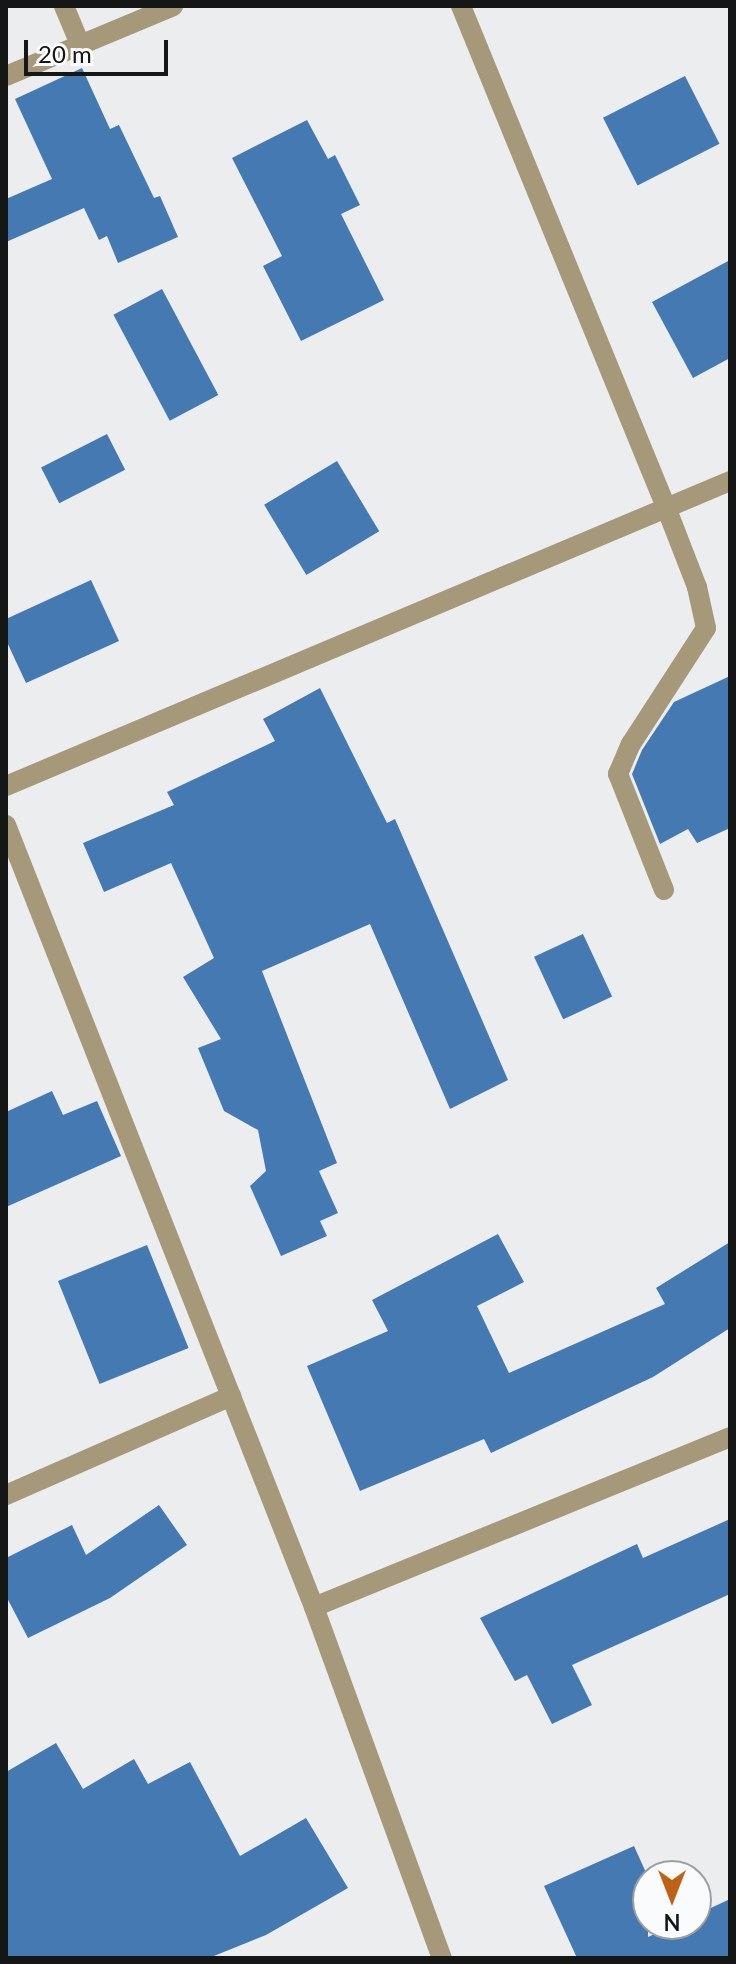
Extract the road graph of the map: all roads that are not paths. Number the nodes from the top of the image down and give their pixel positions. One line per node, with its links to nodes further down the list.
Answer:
1 (64, 6): 4 (street)
2 (173, 6): 4 (street)
3 (461, 6): 7 (street)
4 (80, 44): 5 (street)
5 (6, 76)
6 (730, 481): 7 (street)
7 (666, 507): 8 (street); 10 (street)
8 (6, 786)
9 (6, 825): 11 (street)
10 (664, 890)
11 (231, 1396): 13 (street); 14 (street)
12 (730, 1437): 14 (street)
13 (6, 1495)
14 (314, 1607): 15 (street)
15 (436, 1956)

